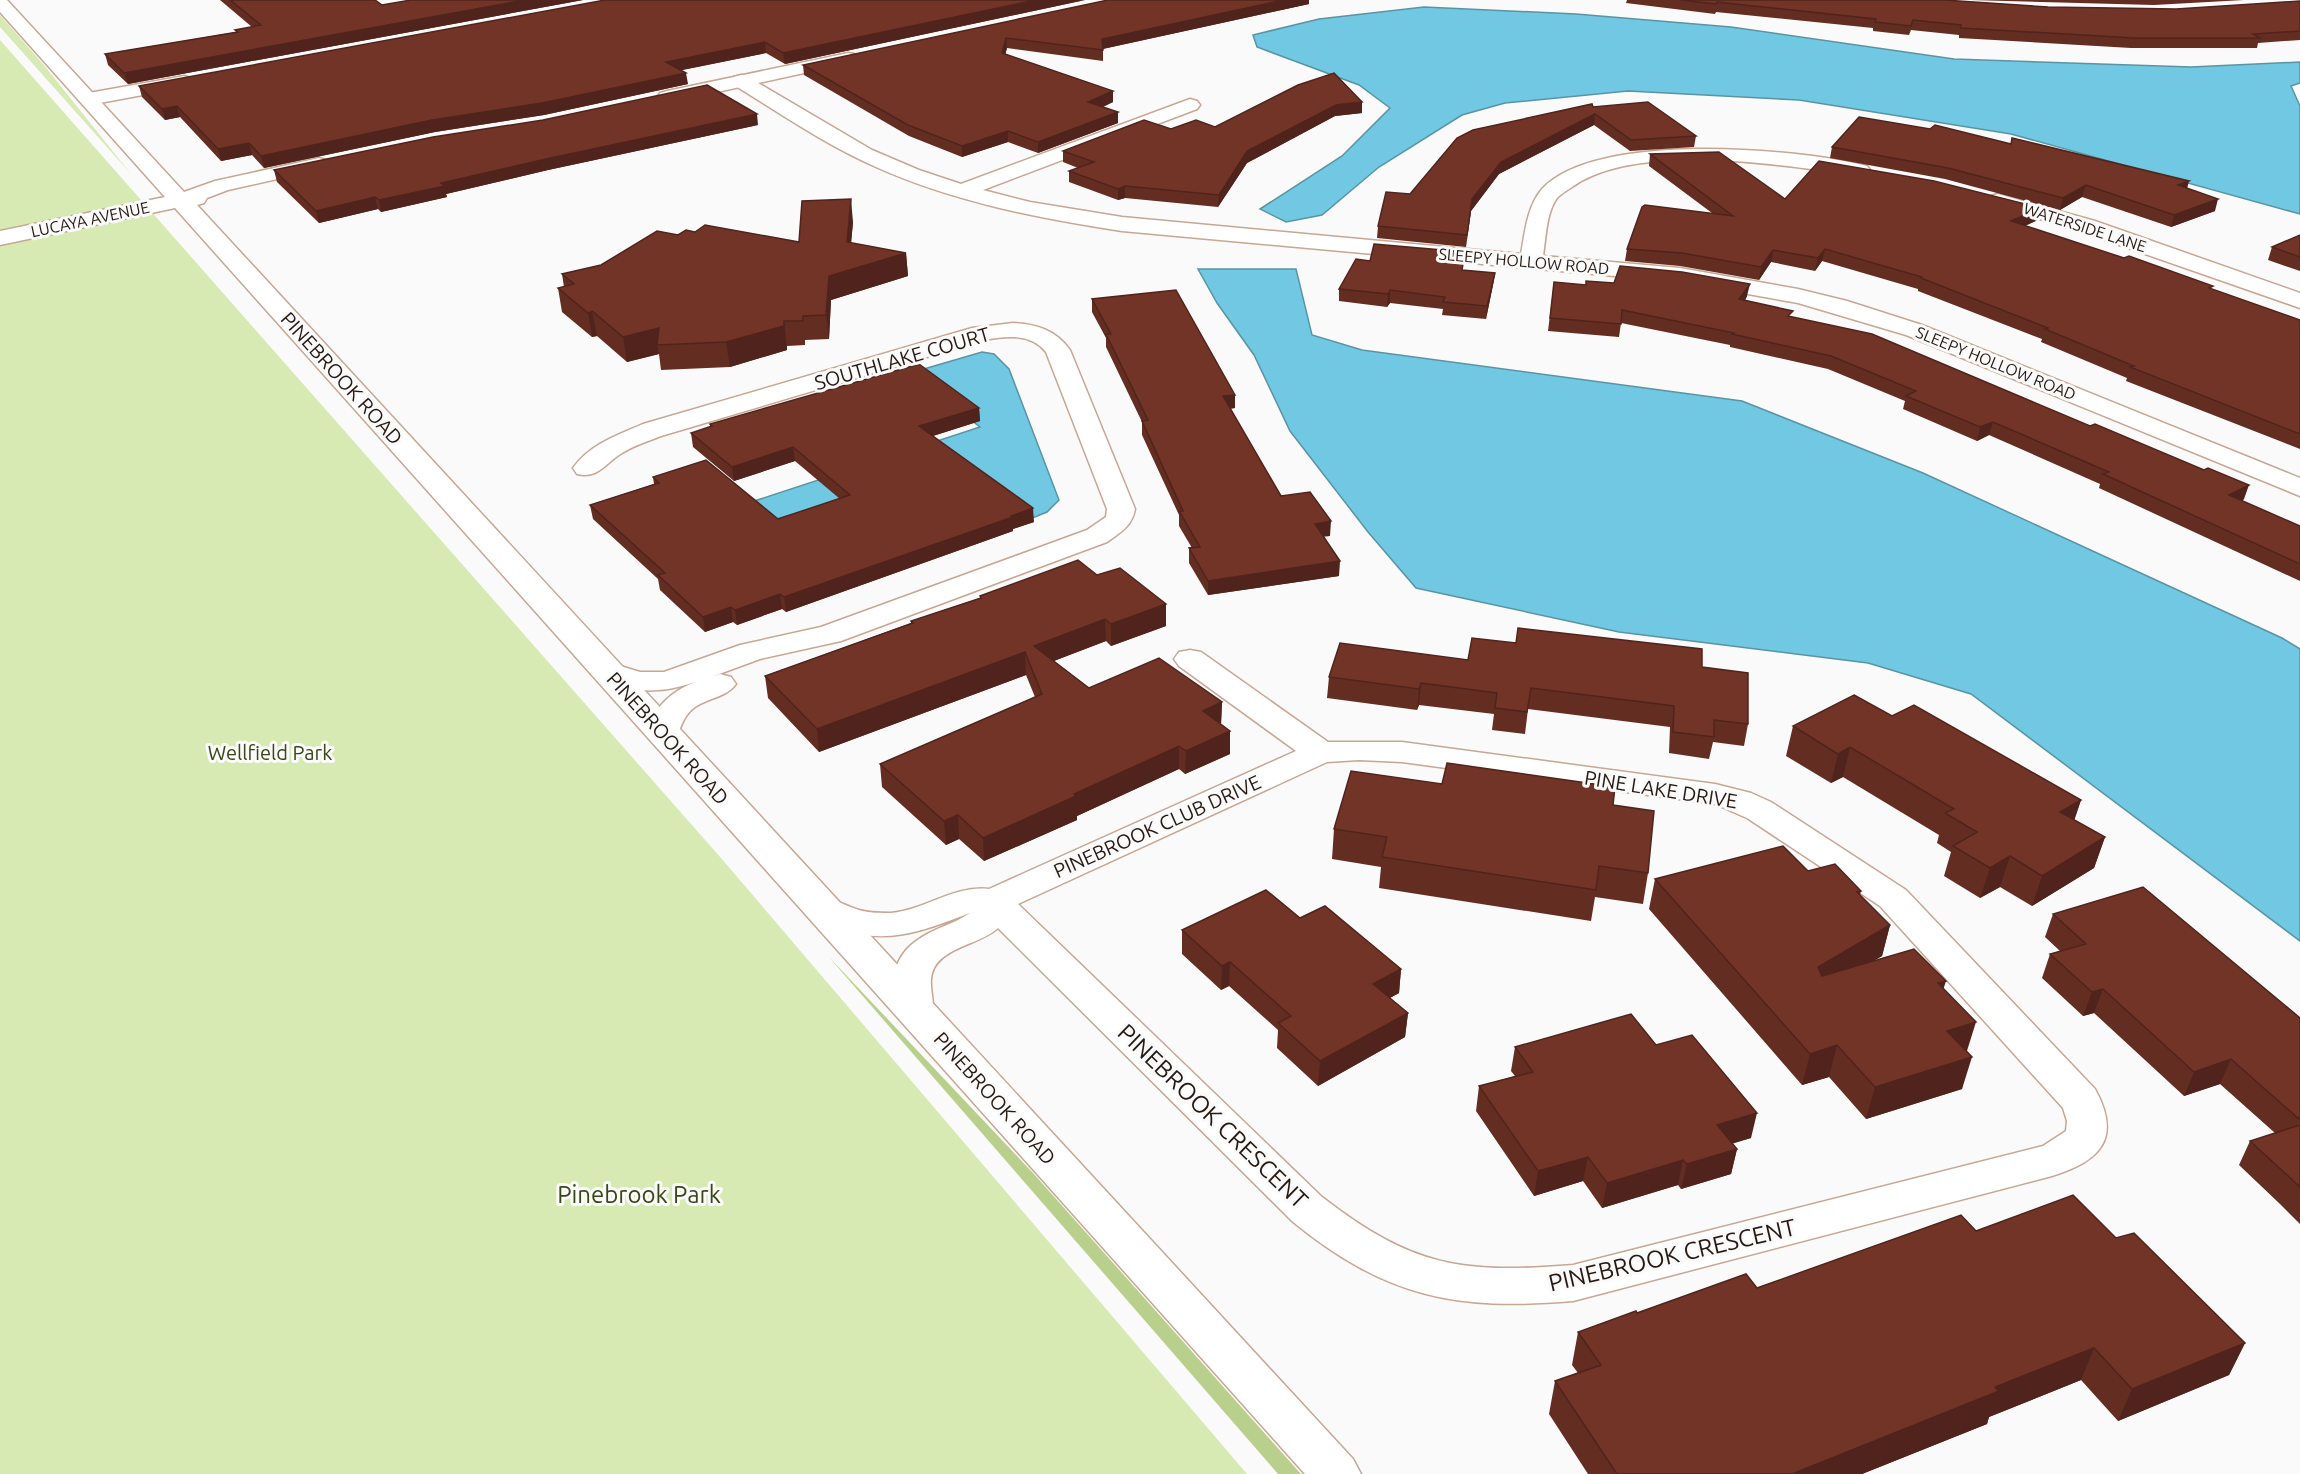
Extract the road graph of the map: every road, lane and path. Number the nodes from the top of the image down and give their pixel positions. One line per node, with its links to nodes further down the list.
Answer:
1 (0, 2): 5 (street, PINEBROOK ROAD)
2 (867, 54): 4 (street)
3 (204, 78): 5 (street)
4 (741, 81): 6 (street); 10 (street, SLEEPY HOLLOW ROAD)
5 (88, 99): 12 (street, PINEBROOK ROAD)
6 (648, 100)
7 (1190, 105): 10 (street)
8 (335, 167): 12 (street, LUCAYA AVENUE)
9 (1885, 175): 14 (street)
10 (962, 191): 14 (street, SLEEPY HOLLOW ROAD)
11 (1978, 194): 15 (street, WATERSIDE LANE)
12 (181, 200): 13 (street, LUCAYA AVENUE); 20 (street, PINEBROOK ROAD)
13 (0, 238)
14 (1531, 261): 17 (street, SLEEPY HOLLOW ROAD)
15 (2300, 302)
16 (587, 468): 18 (street, SOUTHLAKE COURT)
17 (2300, 488)
18 (830, 633): 20 (street, SOUTHLAKE COURT); 21 (street, SOUTHLAKE COURT)
19 (1190, 659): 22 (street)
20 (607, 671): 21 (street, PINEBROOK ROAD)
21 (663, 731): 24 (street, PINEBROOK ROAD)
22 (1321, 752): 23 (street, PINEBROOK CLUB DRIVE); 26 (street, PINE LAKE DRIVE)
23 (993, 901): 24 (street, PINEBROOK CLUB DRIVE); 25 (street); 26 (street, PINEBROOK CRESCENT)
24 (824, 909): 25 (street, PINEBROOK ROAD)
25 (915, 1009): 27 (street, PINEBROOK ROAD)
26 (2086, 1137)
27 (1336, 1474)

